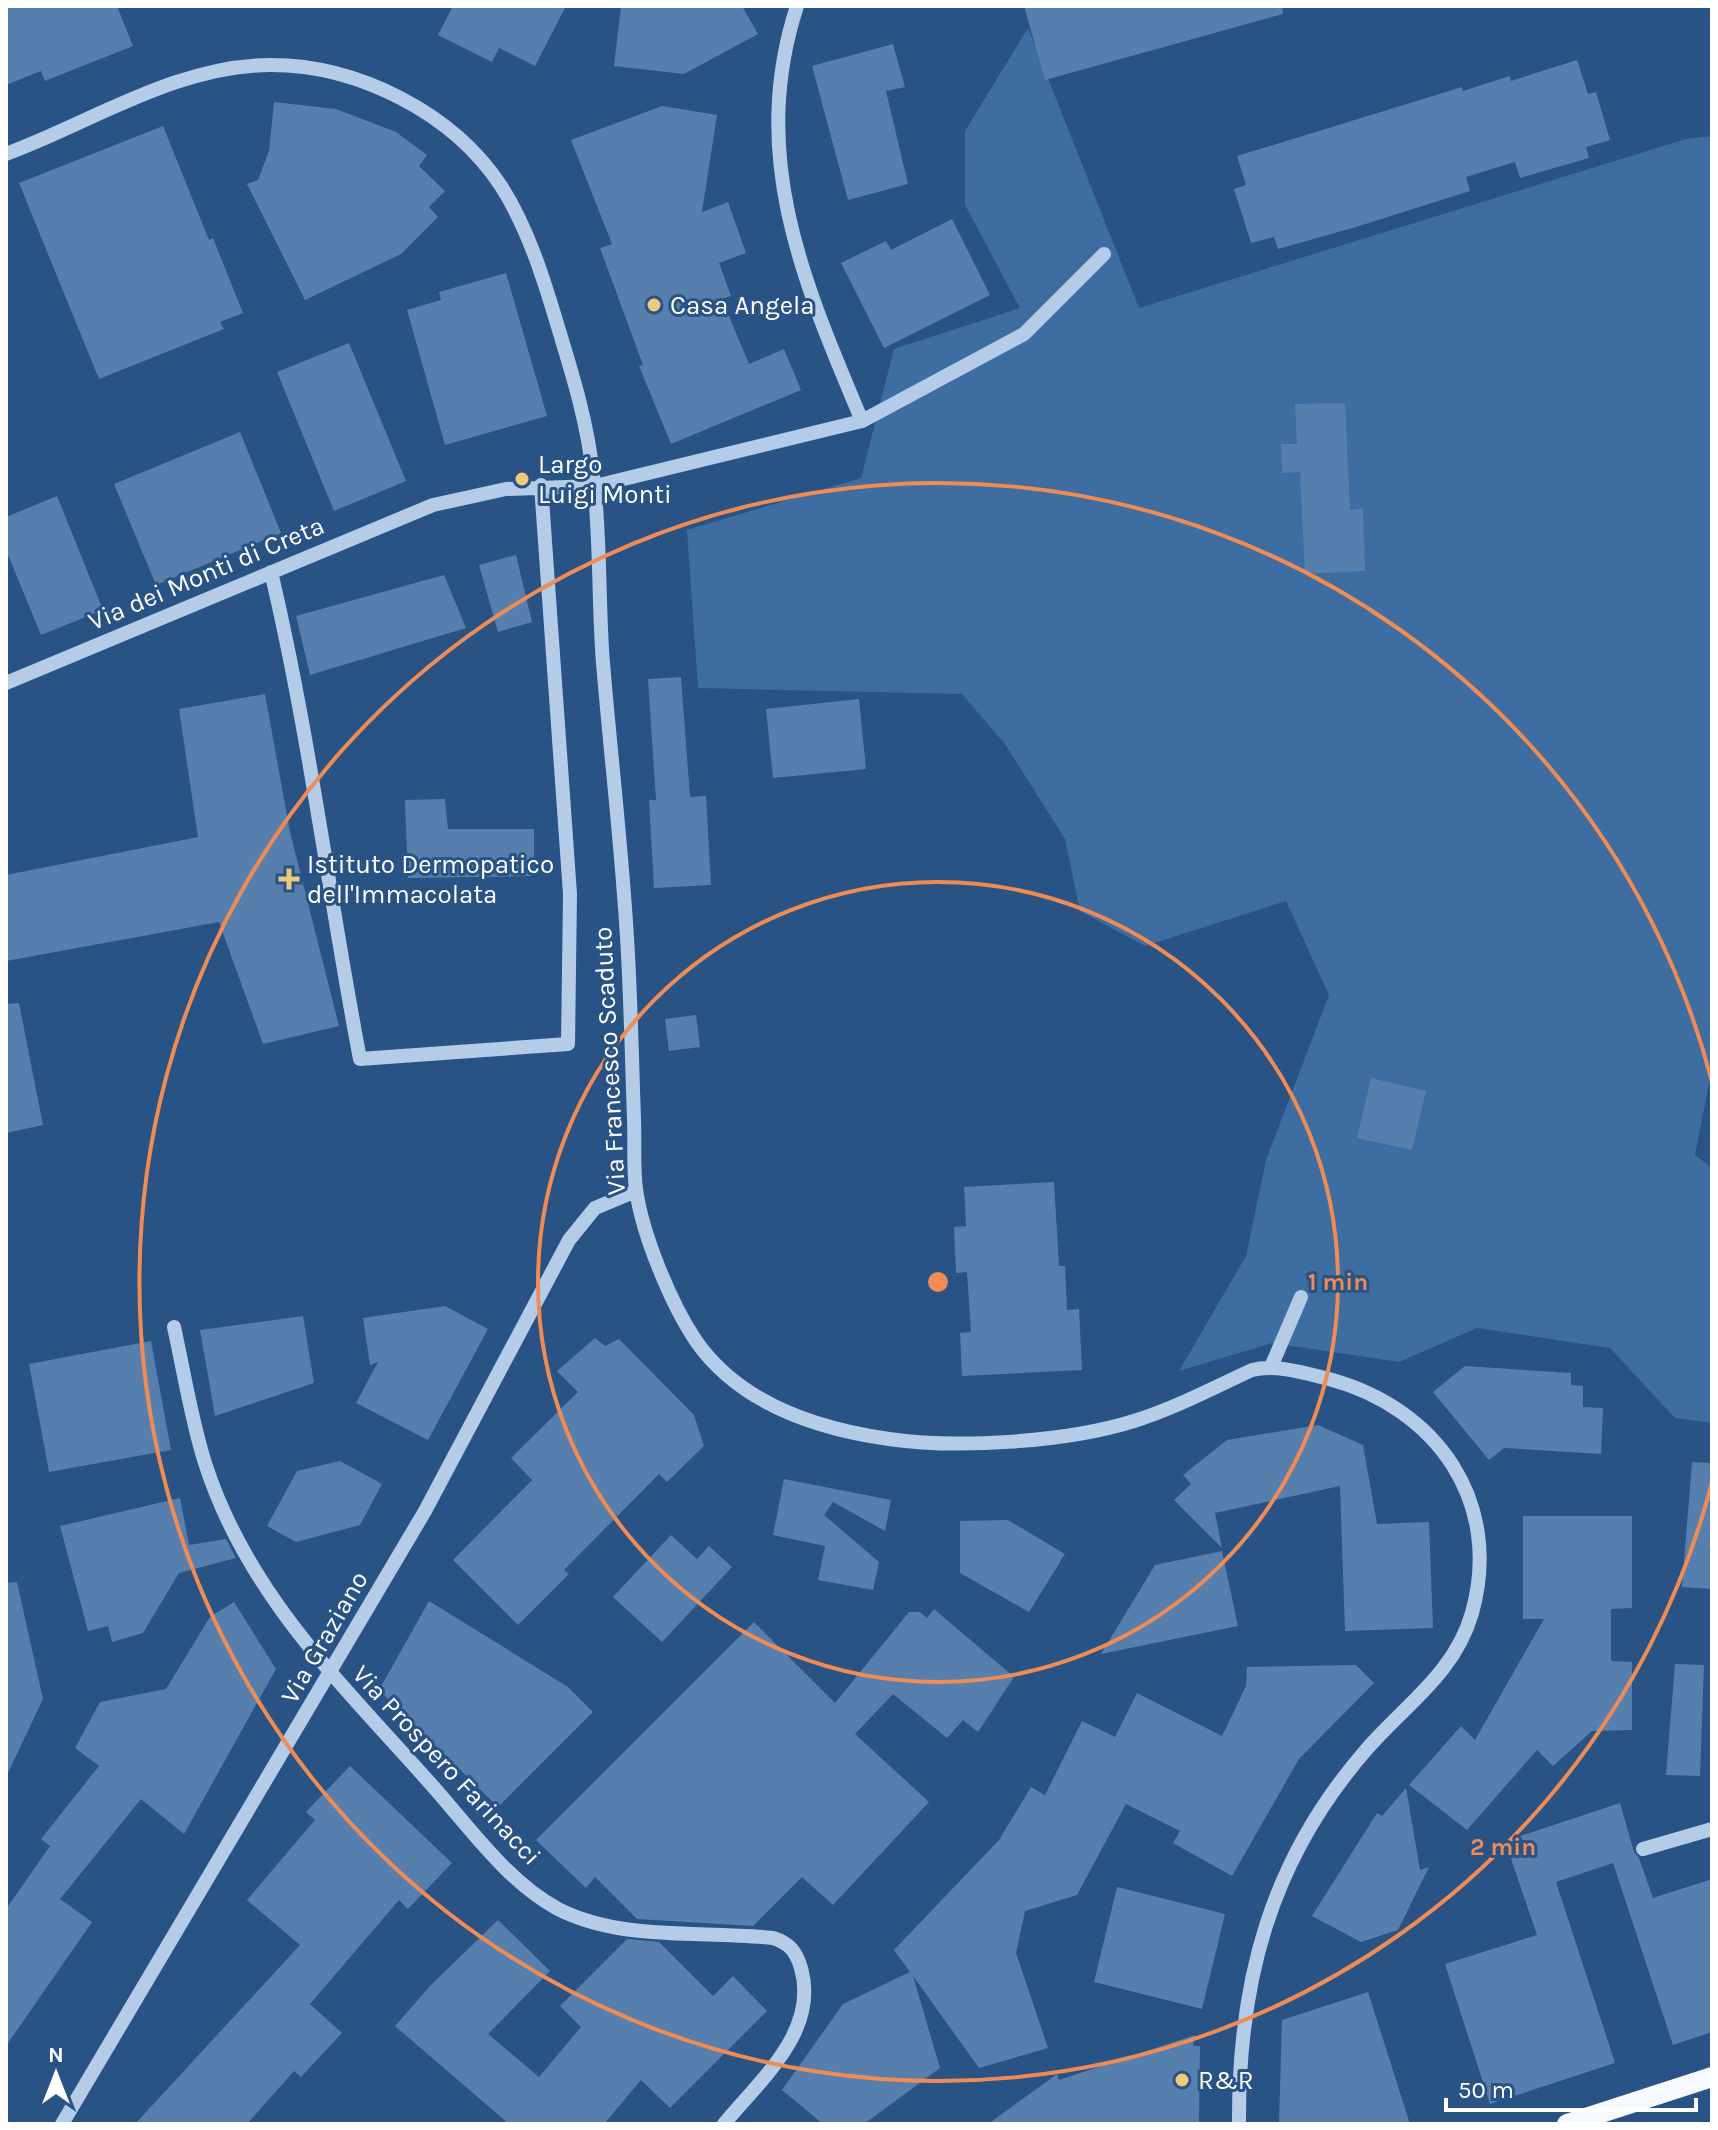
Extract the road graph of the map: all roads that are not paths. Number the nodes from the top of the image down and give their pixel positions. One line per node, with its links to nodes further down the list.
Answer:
1 (797, 6): 4 (street)
2 (6, 154): 6 (street, Via Francesco Scaduto)
3 (1104, 254): 4 (street)
4 (862, 421): 6 (street)
5 (541, 485): 6 (street); 7 (street, Via dei Monti di Creta); 7 (street)
6 (595, 486): 9 (street, Via Francesco Scaduto)
7 (271, 572): 8 (street, Via dei Monti di Creta)
8 (6, 683)
9 (636, 1191): 12 (street, Via Francesco Scaduto); 13 (street, Via Graziano)
10 (1301, 1297): 12 (street)
11 (174, 1327): 13 (street, Via Prospero Farinacci)
12 (1271, 1367): 19 (street)
13 (329, 1673): 17 (street, Via Graziano); 18 (street, Via Prospero Farinacci)
14 (1712, 1829): 15 (street)
15 (1643, 1849)
16 (1712, 2077): 20 (main road)
17 (62, 2124)
18 (724, 2124)
19 (1239, 2124)
20 (1567, 2124)

